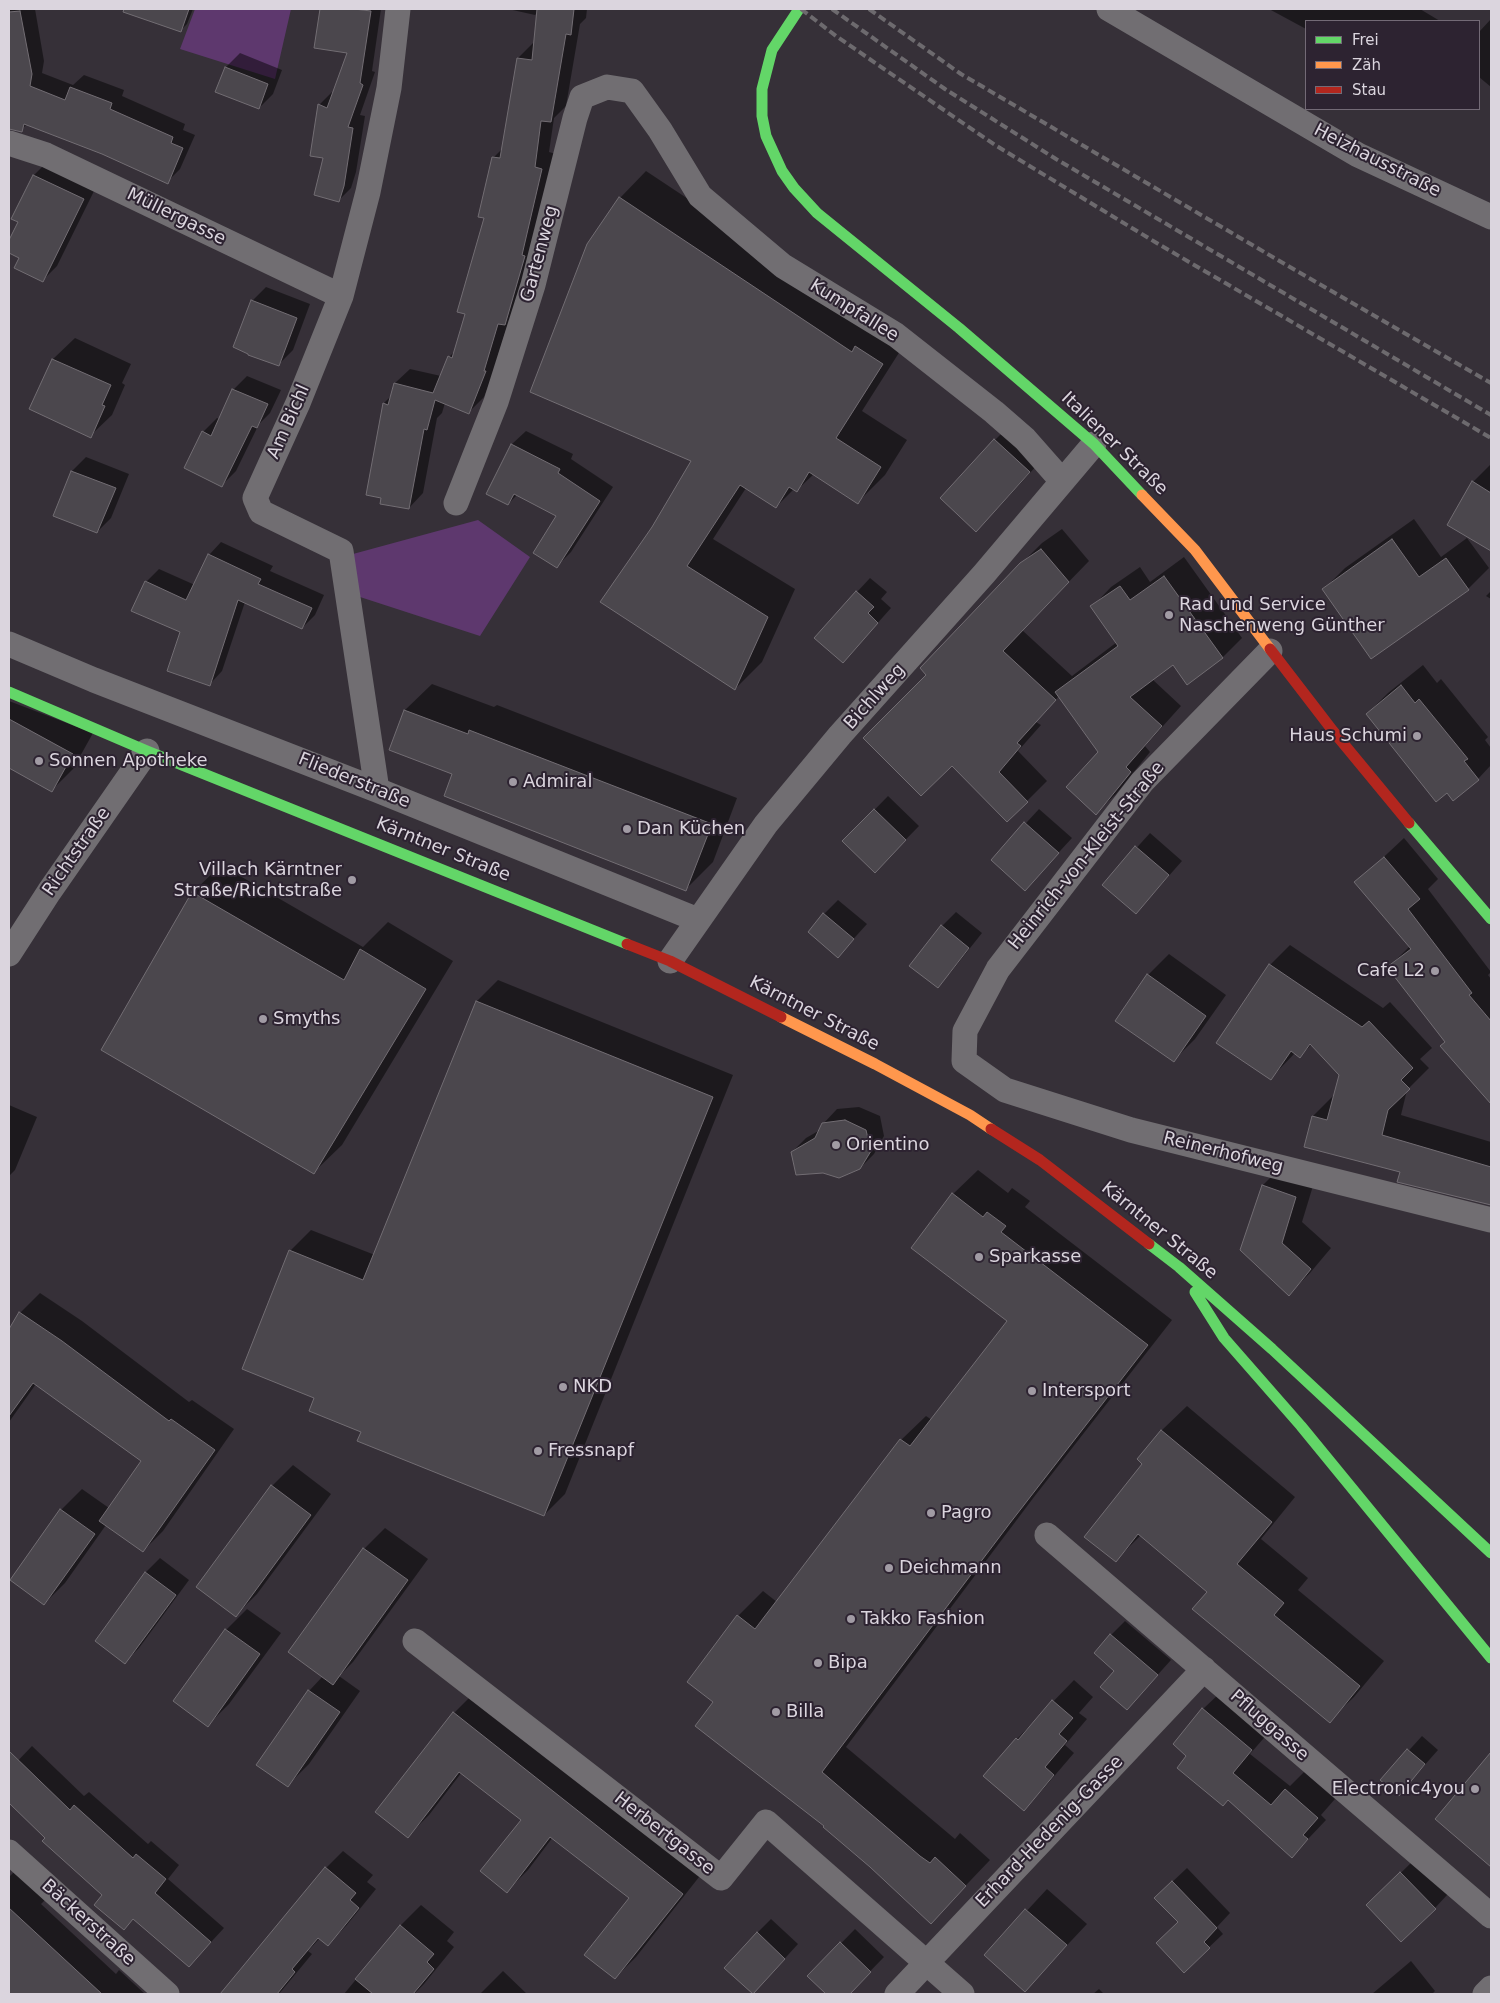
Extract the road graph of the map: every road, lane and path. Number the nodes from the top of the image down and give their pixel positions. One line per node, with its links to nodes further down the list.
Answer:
1 (398, 9): 7 (street, Am Bichl)
2 (799, 9): 8 (main road, Italiener Straße)
3 (1109, 9): 6 (street, Heizhausstraße)
4 (660, 130): 9 (street, Kumpfallee); 10 (street, Gartenweg)
5 (9, 143): 7 (street, Müllergasse)
6 (1491, 218)
7 (341, 296): 15 (street, Am Bichl)
8 (1094, 444): 9 (street, Bichlweg); 12 (main road, Italiener Straße)
9 (1062, 481): 17 (street, Bichlweg)
10 (456, 504)
11 (9, 644): 15 (street, Fliederstraße)
12 (1270, 650): 16 (main road, Italiener Straße); 20 (street, Heinrich-von-Kleist-Straße)
13 (9, 692): 14 (main road, Kärntner Straße)
14 (147, 751): 18 (street, Richtstraße); 19 (main road, Kärntner Straße)
15 (377, 790): 17 (street, Fliederstraße)
16 (1491, 918)
17 (698, 920): 19 (street, Bichlweg)
18 (9, 954)
19 (670, 961): 22 (main road, Kärntner Straße)
20 (964, 1061): 21 (street, Reinerhofweg)
21 (1491, 1220)
22 (1179, 1267): 24 (main road, Kärntner Straße); 26 (main road)
23 (1047, 1535): 27 (street, Pfluggasse)
24 (1491, 1553)
25 (415, 1640): 30 (street, Herbertgasse)
26 (1491, 1658)
27 (1204, 1669): 29 (street, Pfluggasse); 30 (street, Erhard-Hedenig-Gasse)
28 (9, 1852): 32 (street, Bäckerstraße)
29 (1491, 1916)
30 (926, 1962): 33 (street, Erhard-Hedenig-Gasse); 34 (street, Herbertgasse)
31 (1491, 1988): 35 (street)
32 (167, 1994)
33 (897, 1994)
34 (962, 1994)
35 (1485, 1994)

